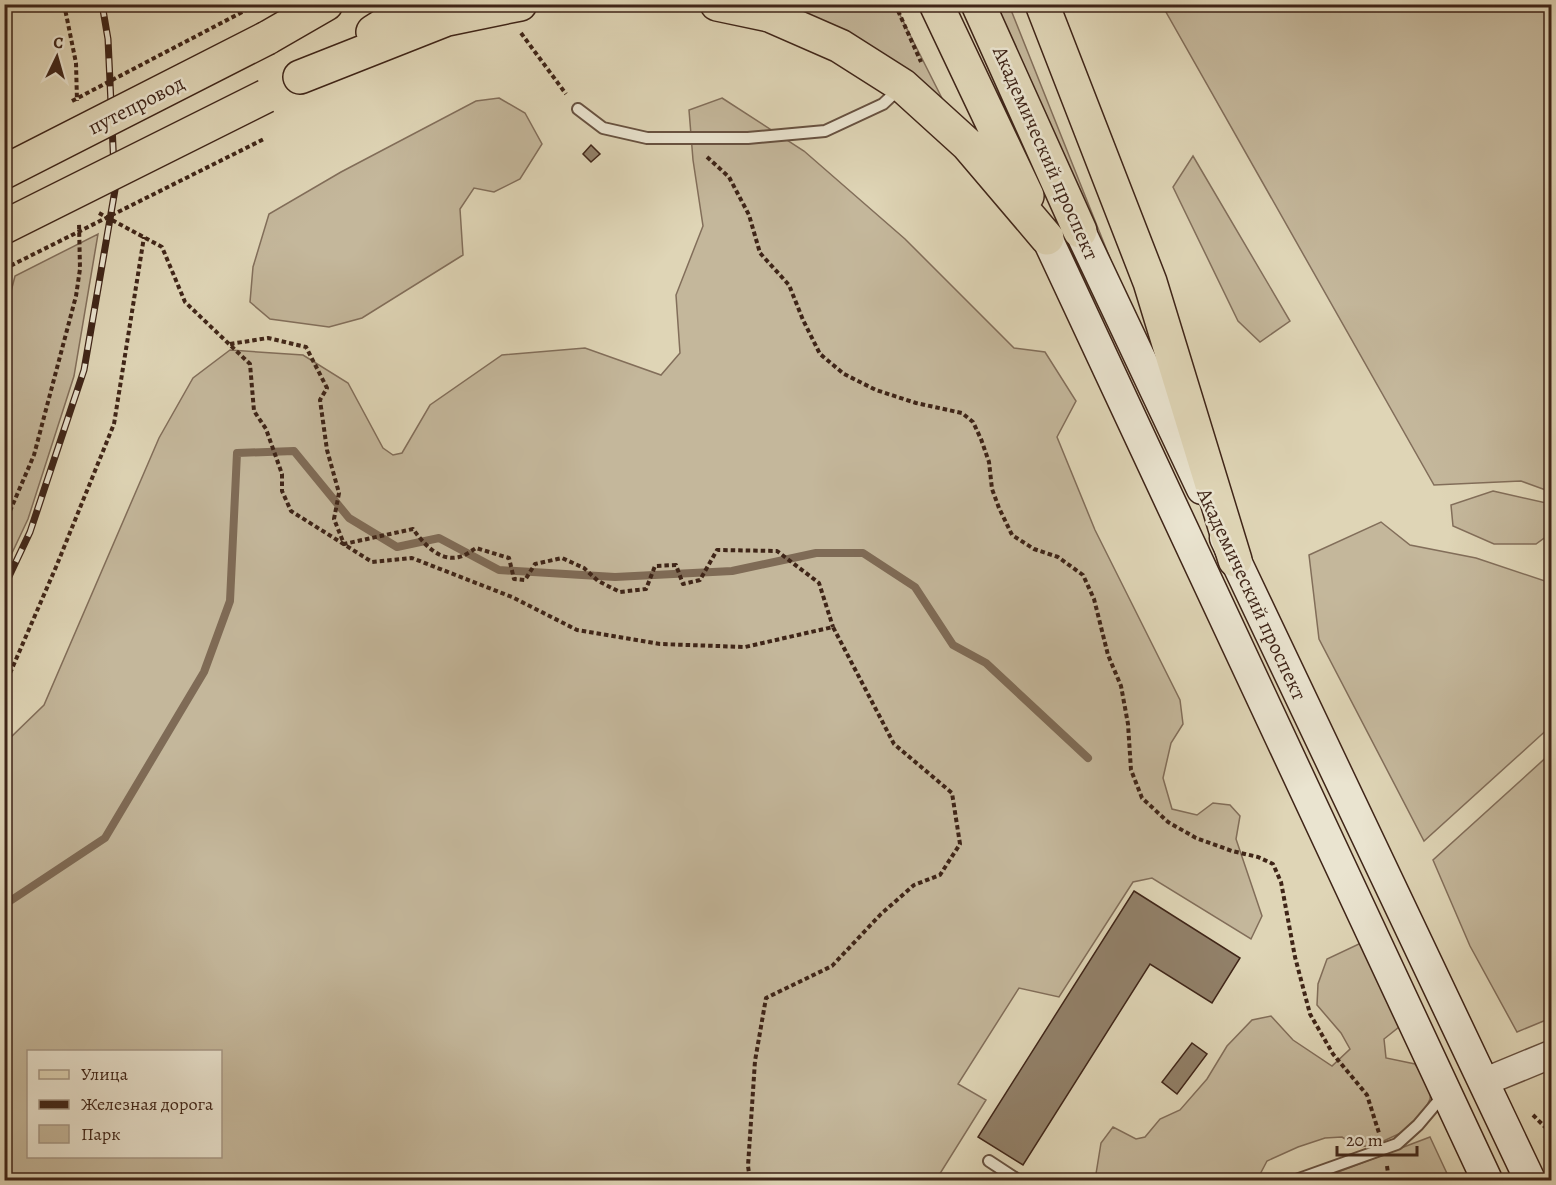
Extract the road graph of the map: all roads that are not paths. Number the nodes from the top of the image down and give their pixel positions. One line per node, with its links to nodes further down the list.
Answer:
1 (326, 4): 11 (main road, путепровод, bridge)
2 (417, 4): 8 (main road)
3 (717, 4): 9 (main road)
4 (936, 4): 14 (main road, Академический проспект)
5 (978, 4): 13 (main road, Академический проспект)
6 (1042, 4): 15 (main road)
7 (520, 18): 8 (main road)
8 (300, 76): 12 (main road, bridge)
9 (903, 86): 10 (lane); 14 (main road)
10 (578, 109)
11 (4, 171)
12 (4, 227)
13 (1080, 231): 15 (main road, Академический проспект)
14 (1047, 238): 18 (main road, Академический проспект)
15 (1235, 560): 17 (main road, Академический проспект)
16 (1551, 1054): 17 (street)
17 (1484, 1082): 18 (main road); 23 (main road, Академический проспект)
18 (1446, 1092): 21 (lane); 22 (main road, Академический проспект)
19 (989, 1161): 20 (lane)
20 (1018, 1180)
21 (1296, 1180)
22 (1487, 1180)
23 (1530, 1180)

